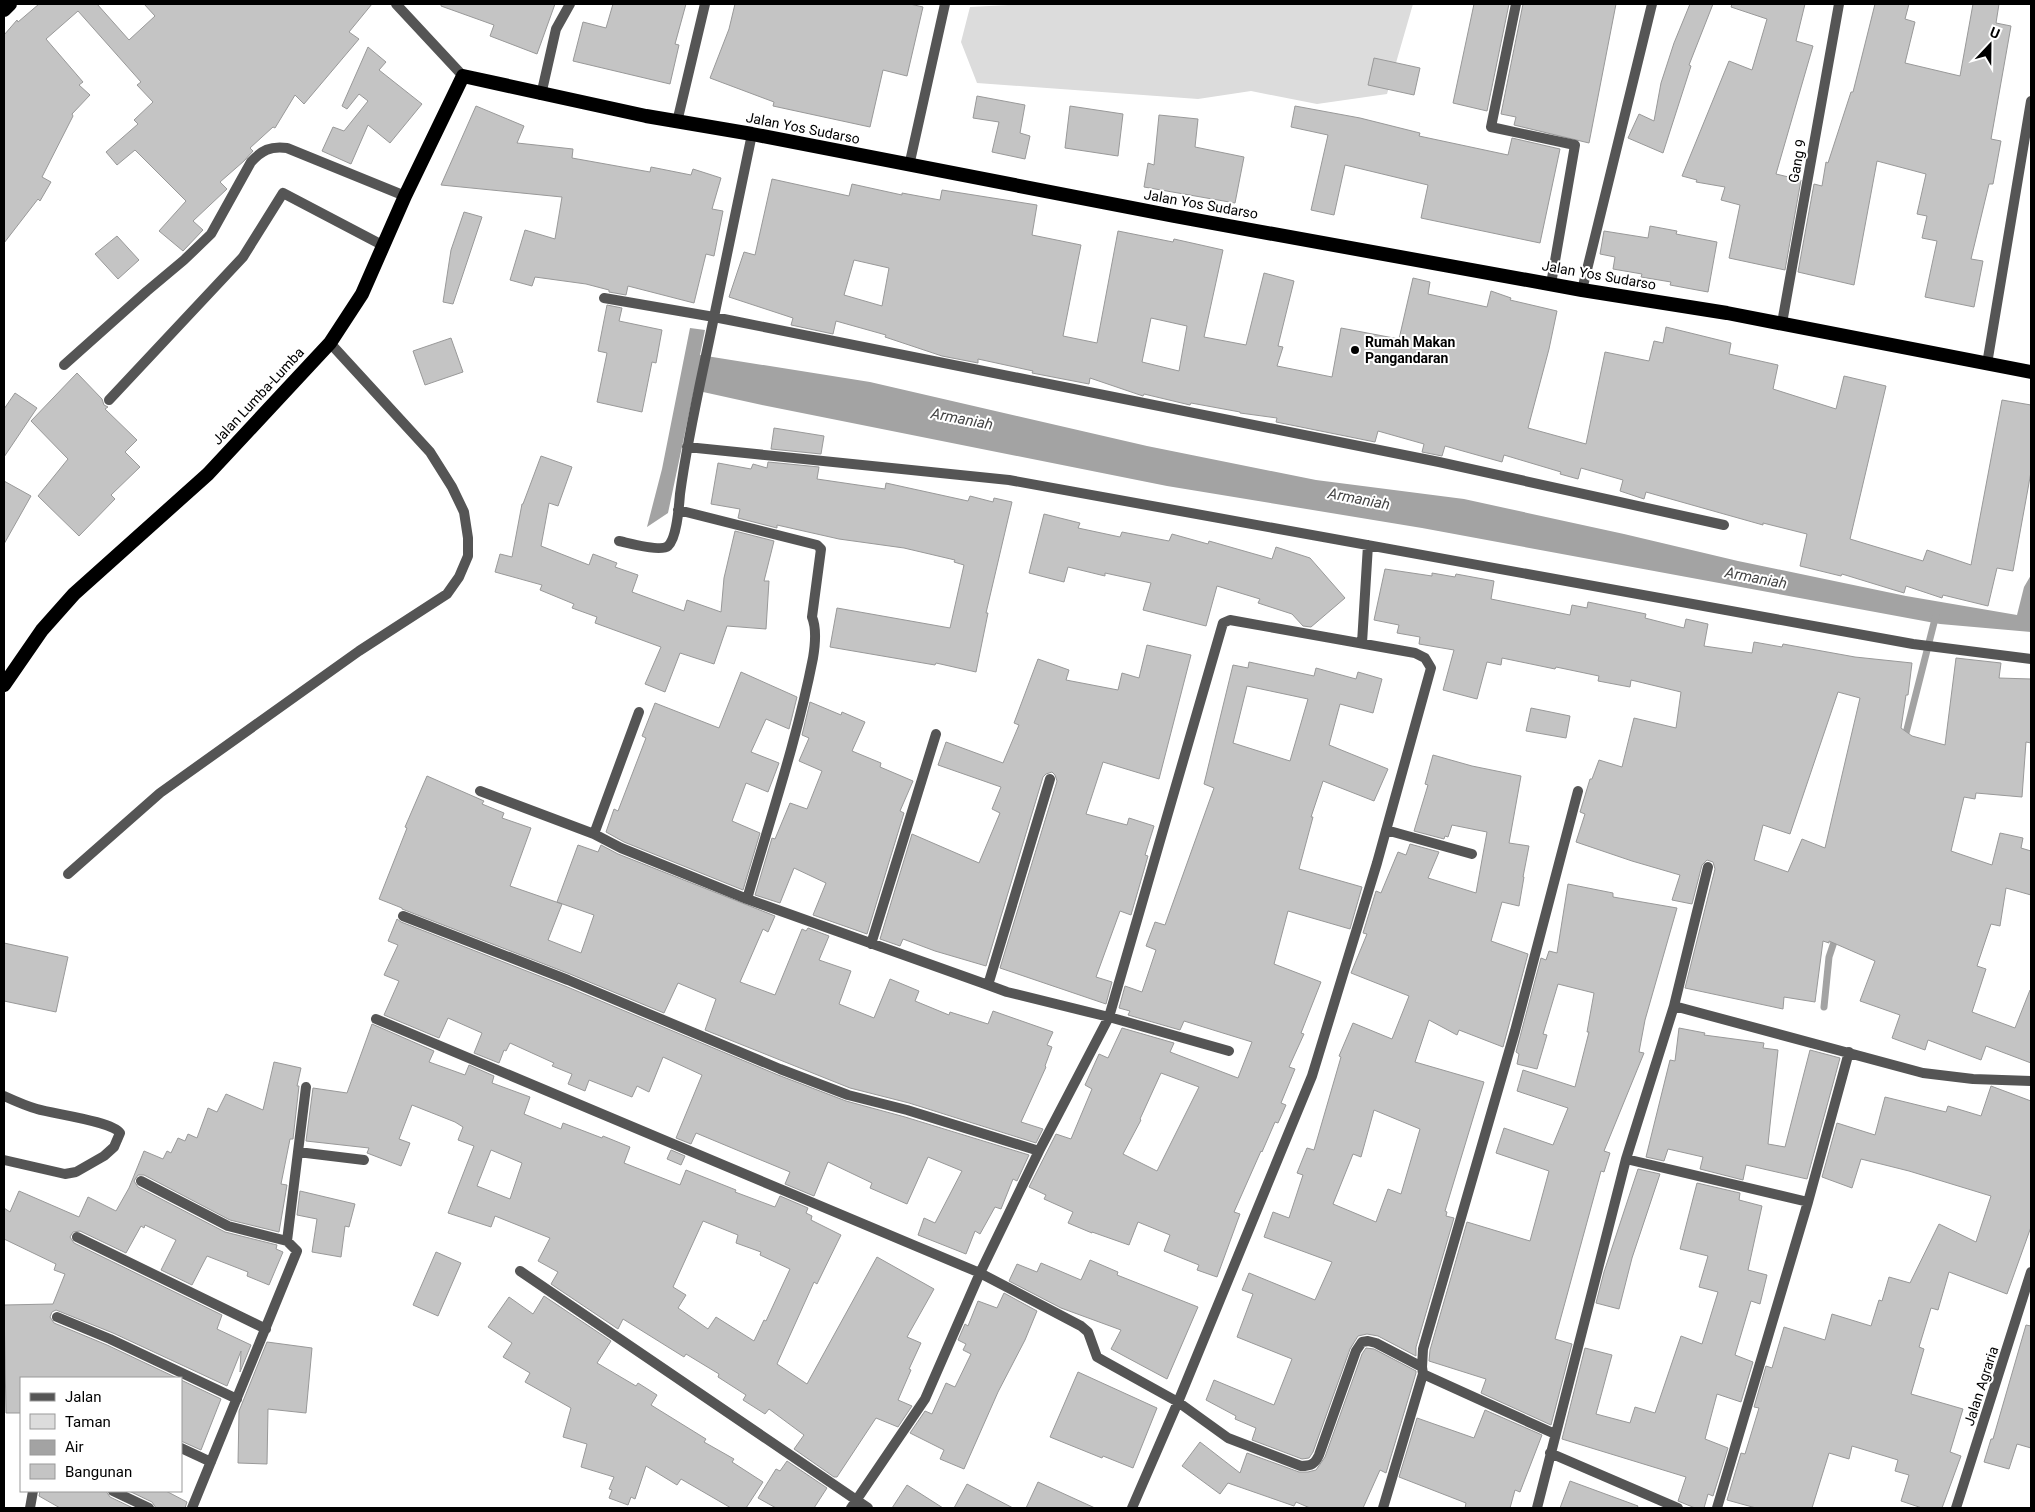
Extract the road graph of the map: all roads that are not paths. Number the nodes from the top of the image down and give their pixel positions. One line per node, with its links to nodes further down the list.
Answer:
1 (10, 4): 9 (highway)
2 (396, 4): 10 (street)
3 (570, 4): 11 (street)
4 (705, 4): 13 (street)
5 (945, 4): 15 (street)
6 (1516, 4): 18 (street)
7 (1652, 4): 19 (street)
8 (1839, 4): 22 (street, Gang 9)
9 (4, 10)
10 (463, 76): 11 (highway, Jalan Yos Sudarso); 16 (highway, Jalan Lumba-Lumba)
11 (542, 94): 13 (highway, Jalan Yos Sudarso)
12 (2031, 101): 24 (street)
13 (677, 122): 14 (highway, Jalan Yos Sudarso)
14 (752, 134): 15 (highway, Jalan Yos Sudarso); 21 (street)
15 (909, 166): 18 (highway, Jalan Yos Sudarso)
16 (405, 196): 17 (highway, Jalan Lumba-Lumba); 25 (street)
17 (384, 246): 23 (highway, Jalan Lumba-Lumba); 27 (street)
18 (1551, 284): 19 (highway, Jalan Yos Sudarso)
19 (1582, 290): 22 (highway, Jalan Yos Sudarso)
20 (604, 298): 21 (street)
21 (714, 316): 28 (street); 30 (street)
22 (1782, 323): 24 (highway, Jalan Yos Sudarso)
23 (330, 343): 35 (highway, Jalan Lumba-Lumba); 45 (street)
24 (1987, 364): 26 (highway, Jalan Yos Sudarso)
25 (64, 365)
26 (2031, 372)
27 (109, 400)
28 (687, 447): 29 (street); 32 (street)
29 (678, 510): 31 (street); 46 (street)
30 (1724, 525)
31 (620, 541)
32 (1368, 545): 33 (street); 34 (street)
33 (1362, 643): 41 (street); 51 (street)
34 (2031, 659)
35 (4, 685)
36 (639, 712): 42 (street)
37 (936, 734): 48 (street)
38 (1050, 779): 49 (street)
39 (480, 791): 42 (street)
40 (1578, 791): 72 (street)
41 (1386, 830): 43 (street); 74 (street)
42 (594, 834): 46 (street)
43 (1472, 854)
44 (1708, 867): 50 (street)
45 (68, 874)
46 (747, 899): 48 (street)
47 (403, 916): 58 (street)
48 (871, 944): 49 (street)
49 (988, 985): 51 (street)
50 (1674, 1006): 54 (street); 60 (street)
51 (1109, 1017): 53 (street); 58 (street)
52 (376, 1019): 69 (street)
53 (1228, 1051)
54 (1849, 1052): 55 (street); 64 (street)
55 (2031, 1081)
56 (306, 1088): 59 (street)
57 (4, 1096): 61 (street)
58 (1039, 1151): 69 (street)
59 (298, 1152): 62 (street); 66 (street)
60 (1626, 1159): 64 (street); 75 (street)
61 (4, 1160)
62 (364, 1160)
63 (141, 1181): 66 (street)
64 (1808, 1202): 90 (street)
65 (77, 1237): 71 (street)
66 (287, 1240): 71 (street)
67 (520, 1271): 81 (street)
68 (2031, 1272): 91 (street, Jalan Agraria)
69 (980, 1273): 74 (street); 81 (street)
70 (57, 1317): 73 (street)
71 (266, 1329): 73 (street)
72 (1423, 1370): 74 (street); 75 (street); 87 (street)
73 (237, 1399): 78 (street)
74 (1178, 1402): 86 (street)
75 (1555, 1434): 77 (street)
76 (182, 1448): 78 (street)
77 (1550, 1453): 88 (street); 89 (street)
78 (211, 1462): 84 (street)
79 (33, 1492): 82 (street)
80 (115, 1492): 83 (street)
81 (854, 1504): 85 (street)
82 (30, 1508)
83 (149, 1508)
84 (192, 1508)
85 (868, 1508)
86 (1132, 1508)
87 (1383, 1508)
88 (1537, 1508)
89 (1678, 1508)
90 (1717, 1508)
91 (1956, 1508)

